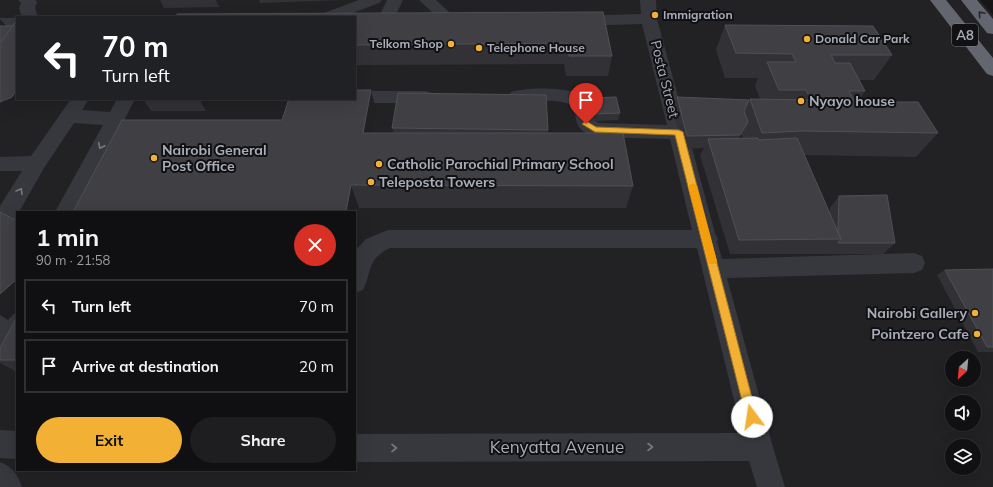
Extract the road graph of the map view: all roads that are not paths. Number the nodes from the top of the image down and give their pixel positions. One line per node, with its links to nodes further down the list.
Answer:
1 (26, 0): 8 (street)
2 (374, 0): 9 (street)
3 (395, 0): 13 (street)
4 (938, 0): 16 (highway, A8)
5 (968, 0): 15 (highway, one-way to 5)
6 (419, 3): 14 (street)
7 (649, 10): 10 (street, Posta Street); 24 (street, Posta Street)
8 (30, 16)
9 (330, 16)
10 (563, 21)
11 (0, 23): 12 (street)
12 (16, 23)
13 (384, 23)
14 (432, 23)
15 (993, 28)
16 (993, 70)
17 (497, 96): 24 (street)
18 (373, 97): 19 (street)
19 (443, 97)
20 (79, 100): 22 (street)
21 (125, 100): 23 (street)
22 (70, 116): 23 (street); 25 (street)
23 (114, 119): 27 (street, one-way to 27)
24 (679, 132): 31 (street, Posta Street)
25 (37, 163): 26 (street); 28 (street, one-way to 25)
26 (0, 164)
27 (67, 211)
28 (0, 225)
29 (0, 238): 30 (street)
30 (16, 238)
31 (707, 239): 33 (street, Posta Street); 34 (street)
32 (914, 263): 33 (street)
33 (714, 269): 39 (street, Posta Street)
34 (356, 272)
35 (16, 305): 36 (street)
36 (0, 337)
37 (0, 444): 38 (street)
38 (16, 445)
39 (759, 447): 40 (street, Kenyatta Avenue, one-way to 39); 43 (street, Posta Street)
40 (356, 448)
41 (0, 476): 42 (street)
42 (8, 487)
43 (772, 487)

